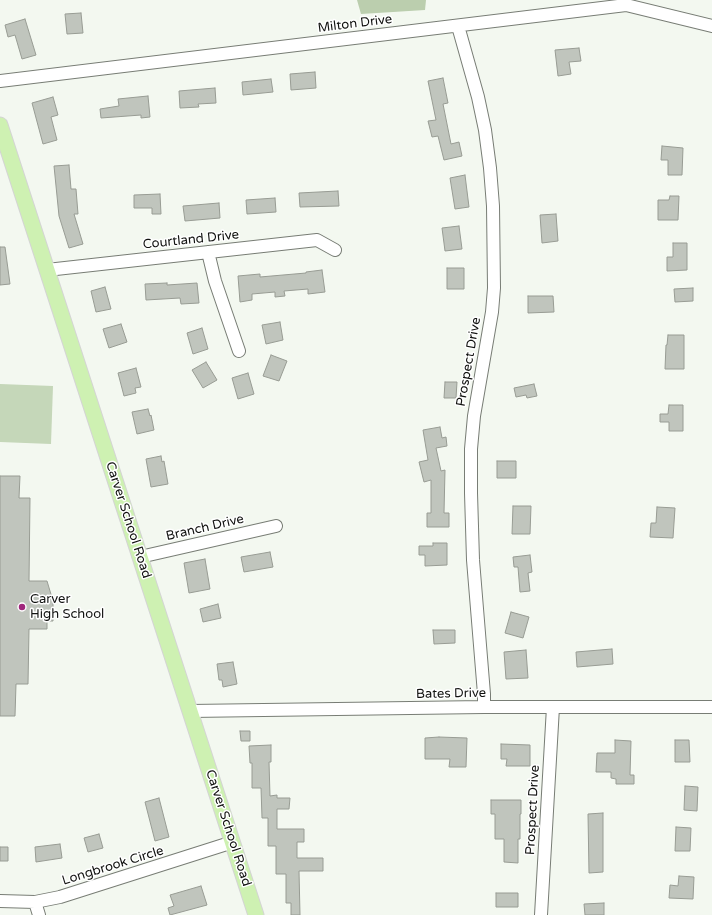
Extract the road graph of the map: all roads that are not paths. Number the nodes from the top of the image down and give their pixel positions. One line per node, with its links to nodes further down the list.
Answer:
1 (458, 26): 2 (street, Milton Drive); 3 (street, Milton Drive); 11 (street, Prospect Drive)
2 (712, 26)
3 (0, 81)
4 (0, 125): 7 (main road, Carver School Road)
5 (335, 250): 6 (street, Courtland Drive)
6 (208, 252): 7 (street, Courtland Drive); 8 (street)
7 (47, 270): 10 (main road, Carver School Road)
8 (239, 350)
9 (276, 526): 10 (street, Branch Drive)
10 (140, 557): 14 (main road, Carver School Road)
11 (484, 707): 12 (street, Bates Drive); 14 (street, Bates Drive)
12 (553, 707): 13 (street, Bates Drive); 20 (street, Prospect Drive)
13 (712, 707)
14 (190, 711): 15 (main road, Carver School Road)
15 (233, 842): 17 (street, Longbrook Circle); 19 (main road, Carver School Road)
16 (0, 901): 17 (street, Longbrook Circle)
17 (35, 902): 18 (street)
18 (39, 915)
19 (256, 915)
20 (541, 915)

